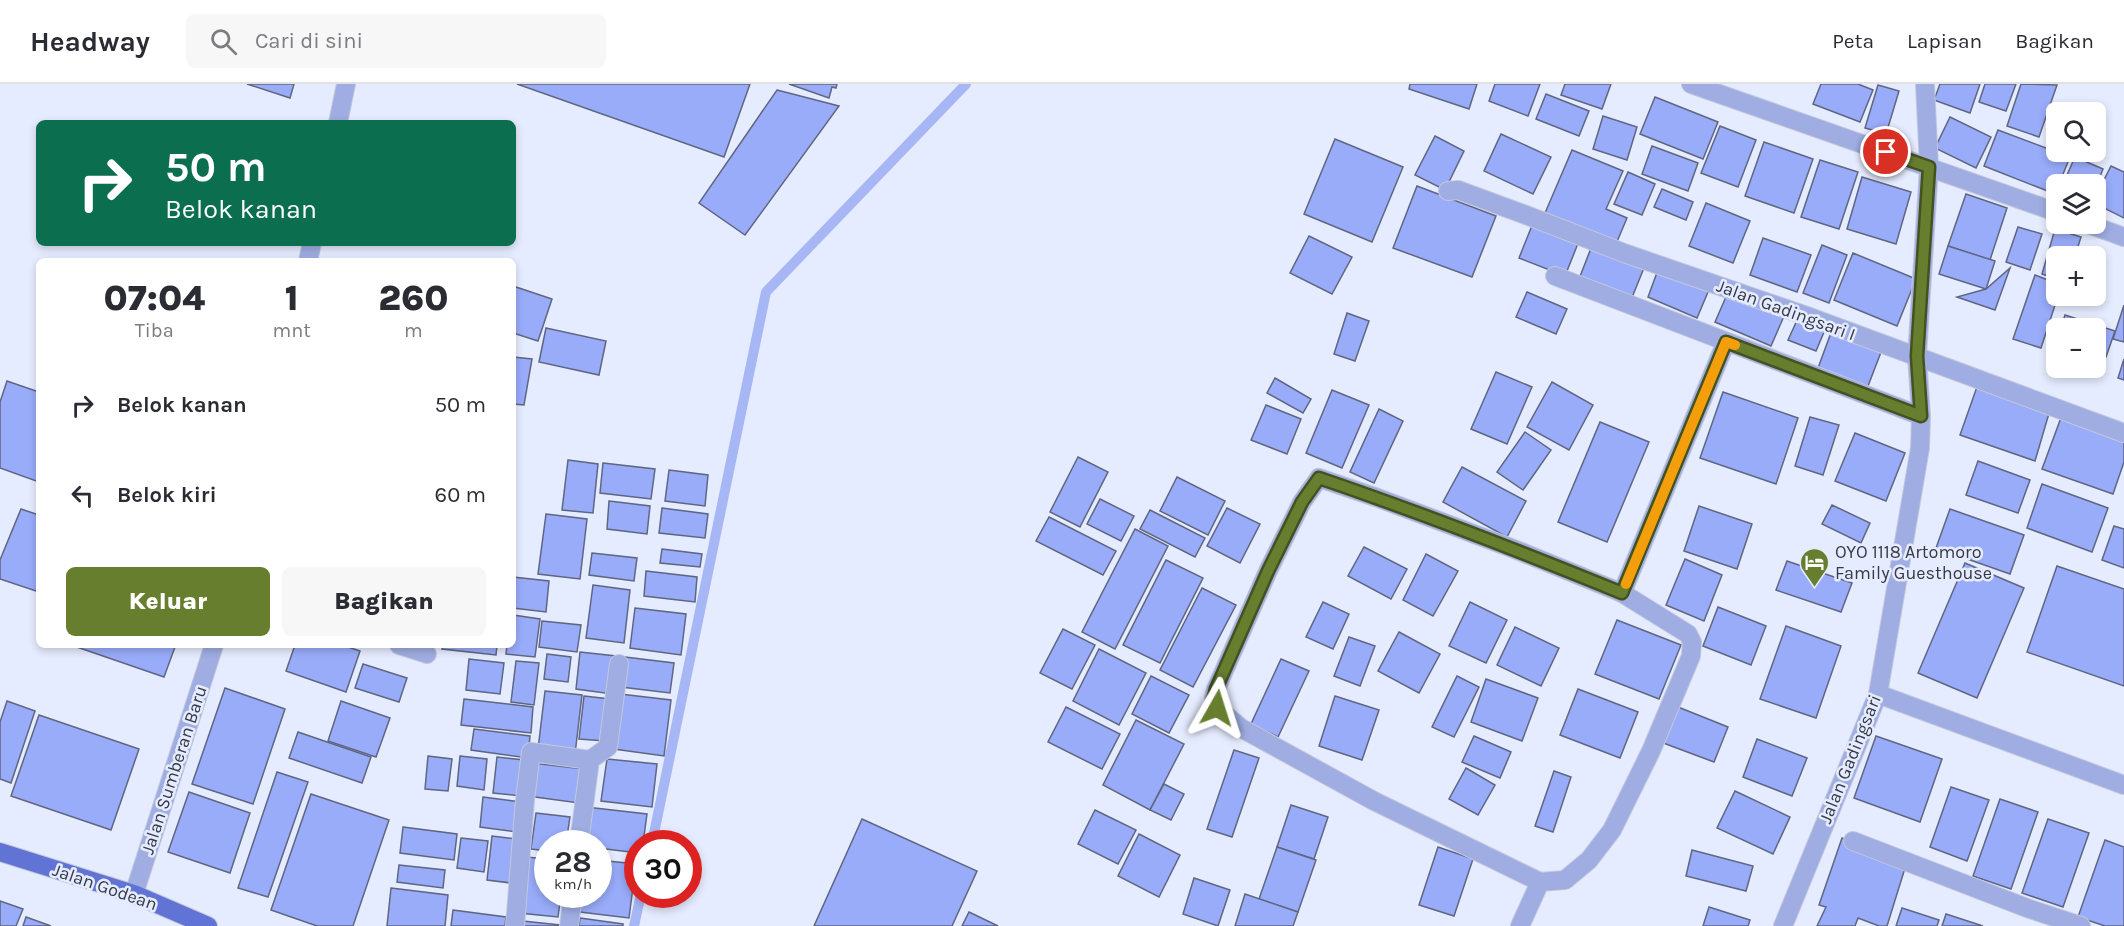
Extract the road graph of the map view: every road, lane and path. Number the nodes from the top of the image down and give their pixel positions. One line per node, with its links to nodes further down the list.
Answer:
1 (346, 84): 4 (street)
2 (1691, 84): 5 (street)
3 (1925, 84): 5 (street, Jalan Gadingsari)
4 (339, 120)
5 (1929, 167): 7 (street); 12 (street, Jalan Gadingsari)
6 (1448, 191): 12 (street, Jalan Gadingsari I)
7 (2046, 208)
8 (2106, 230): 9 (street)
9 (2124, 237)
10 (1554, 276): 11 (street)
11 (1726, 342): 13 (street); 15 (street)
12 (1917, 356): 13 (street, Jalan Gadingsari); 14 (street, Jalan Gadingsari I)
13 (1921, 416): 20 (street, Jalan Gadingsari)
14 (2124, 433)
15 (1622, 593): 26 (street); 26 (street)
16 (213, 648): 27 (street, Jalan Sumberan Baru)
17 (408, 648): 18 (street)
18 (427, 654)
19 (619, 664): 21 (street)
20 (1878, 694): 22 (street); 33 (street, Jalan Gadingsari)
21 (590, 760): 23 (street); 30 (street)
22 (2124, 785)
23 (581, 830)
24 (1853, 841): 34 (street)
25 (0, 852): 27 (main road, Jalan Godean)
26 (1540, 882): 32 (street)
27 (134, 894): 29 (main road, Jalan Godean)
28 (571, 908): 31 (street)
29 (208, 926)
30 (515, 926)
31 (569, 926)
32 (1520, 926)
33 (1783, 926)
34 (2081, 926)

